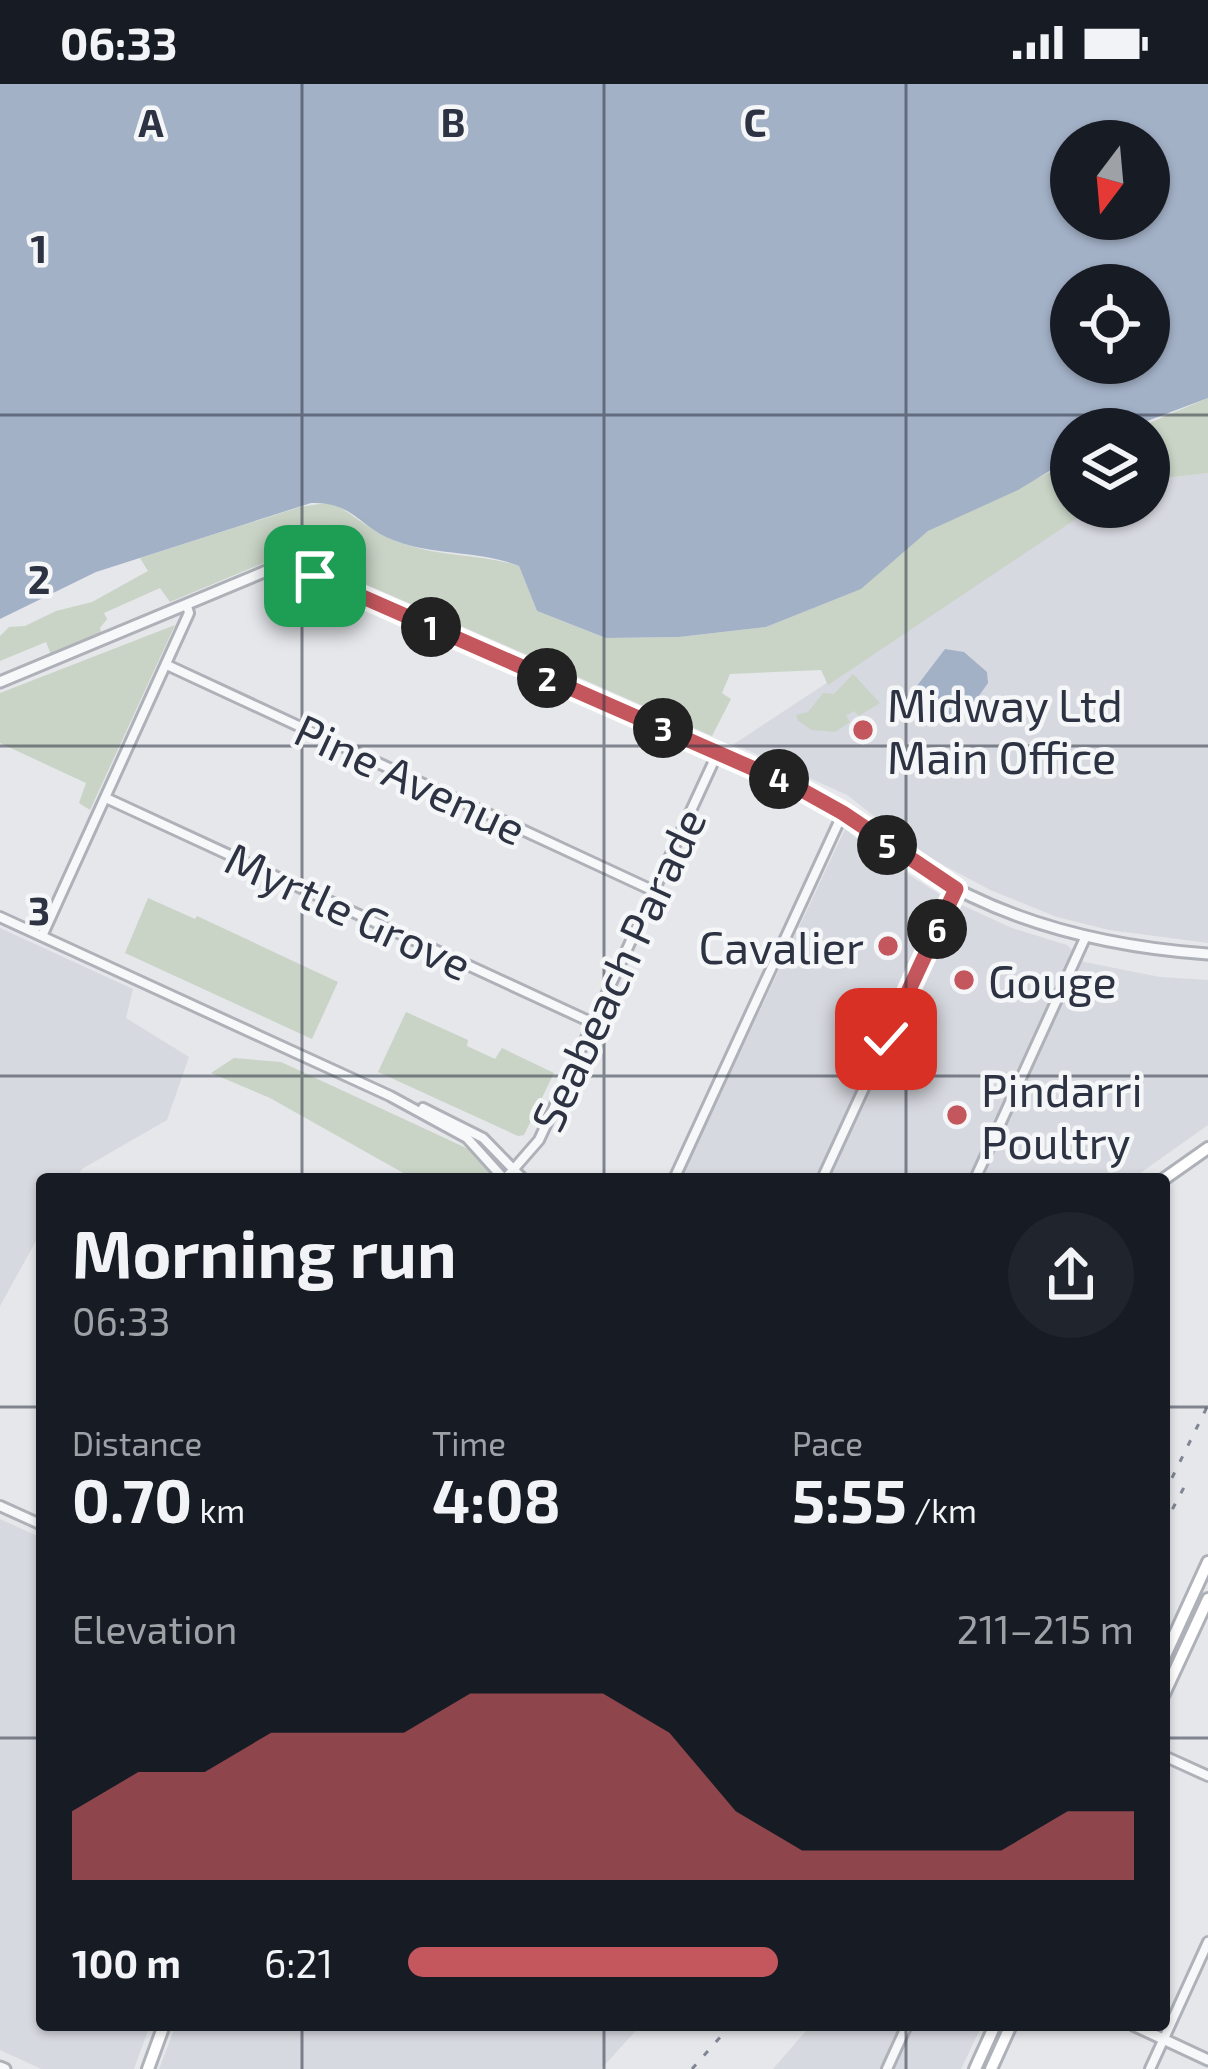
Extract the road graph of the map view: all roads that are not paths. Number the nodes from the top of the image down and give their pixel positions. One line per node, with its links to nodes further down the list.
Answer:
1 (187, 606): 2 (street); 3 (street); 4 (street)
2 (167, 665): 5 (street); 8 (street, Pine Avenue)
3 (0, 682)
4 (718, 752): 6 (street); 8 (street, Seabeach Parade)
5 (106, 797): 10 (street); 13 (street, Myrtle Grove)
6 (843, 813): 7 (street); 19 (street)
7 (956, 889): 11 (street); 20 (street)
8 (654, 891): 13 (street, Seabeach Parade)
9 (0, 916): 10 (street)
10 (42, 936): 14 (street)
11 (1086, 937): 12 (street); 21 (street)
12 (1208, 953)
13 (593, 1022): 18 (street, Seabeach Parade)
14 (390, 1096): 16 (street); 17 (street)
15 (1208, 1148): 22 (main road)
16 (499, 1173)
17 (516, 1173)
18 (521, 1173)
19 (677, 1173)
20 (825, 1173)
21 (978, 1173)
22 (1170, 1175)
23 (0, 1506): 24 (street)
24 (36, 1522)
25 (1208, 1562): 27 (main road)
26 (1208, 1599): 28 (main road)
27 (1170, 1645)
28 (1170, 1681)
29 (1170, 1759): 30 (street)
30 (1208, 1776)
31 (1208, 1942): 32 (street)
32 (1170, 2024)
33 (162, 2031): 41 (main road)
34 (904, 2031): 42 (street)
35 (992, 2031): 43 (main road)
36 (1008, 2031): 44 (main road)
37 (1146, 2031): 39 (street)
38 (1167, 2031): 39 (street)
39 (1163, 2039): 40 (street); 45 (street)
40 (1208, 2060)
41 (148, 2069)
42 (887, 2069)
43 (975, 2069)
44 (991, 2069)
45 (1150, 2069)

